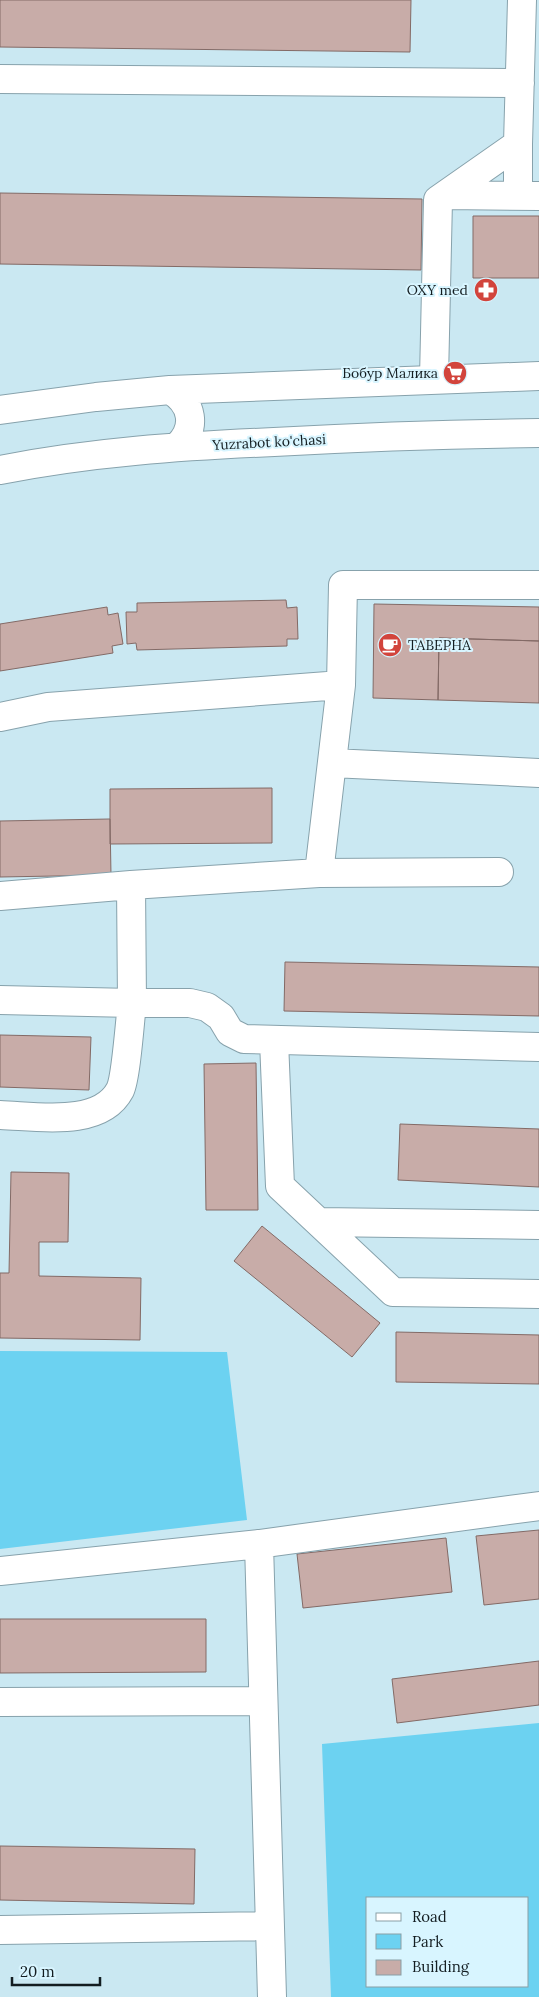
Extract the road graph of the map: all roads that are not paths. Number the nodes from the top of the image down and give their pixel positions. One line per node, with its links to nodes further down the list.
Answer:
1 (522, 0): 2 (main road)
2 (530, 43): 4 (main road)
3 (0, 79): 4 (main road)
4 (520, 83): 5 (main road)
5 (518, 144): 6 (main road); 7 (main road)
6 (446, 195): 7 (main road); 9 (main road)
7 (529, 196)
8 (539, 376): 9 (main road)
9 (434, 378): 10 (main road)
10 (170, 390): 11 (main road); 13 (main road)
11 (0, 410)
12 (539, 433): 13 (main road, Yuzrabot ko'chasi)
13 (178, 446): 14 (main road, Yuzrabot ko'chasi)
14 (0, 470)
15 (539, 585): 16 (main road)
16 (341, 685): 17 (main road); 18 (main road)
17 (0, 717)
18 (332, 763): 19 (main road); 21 (main road)
19 (539, 773)
20 (499, 872): 21 (main road)
21 (319, 873): 22 (main road)
22 (131, 885): 23 (main road); 25 (main road)
23 (0, 896)
24 (0, 1000): 25 (main road)
25 (132, 1003): 26 (main road); 28 (main road)
26 (274, 1041): 27 (main road); 29 (main road)
27 (539, 1047)
28 (0, 1115)
29 (319, 1222): 30 (main road); 31 (main road)
30 (539, 1226)
31 (539, 1294)
32 (539, 1506): 33 (main road)
33 (259, 1544): 34 (main road); 35 (main road)
34 (0, 1571)
35 (262, 1701): 36 (main road); 37 (main road)
36 (0, 1702)
37 (268, 1926): 38 (main road); 39 (main road)
38 (0, 1930)
39 (272, 1997)

